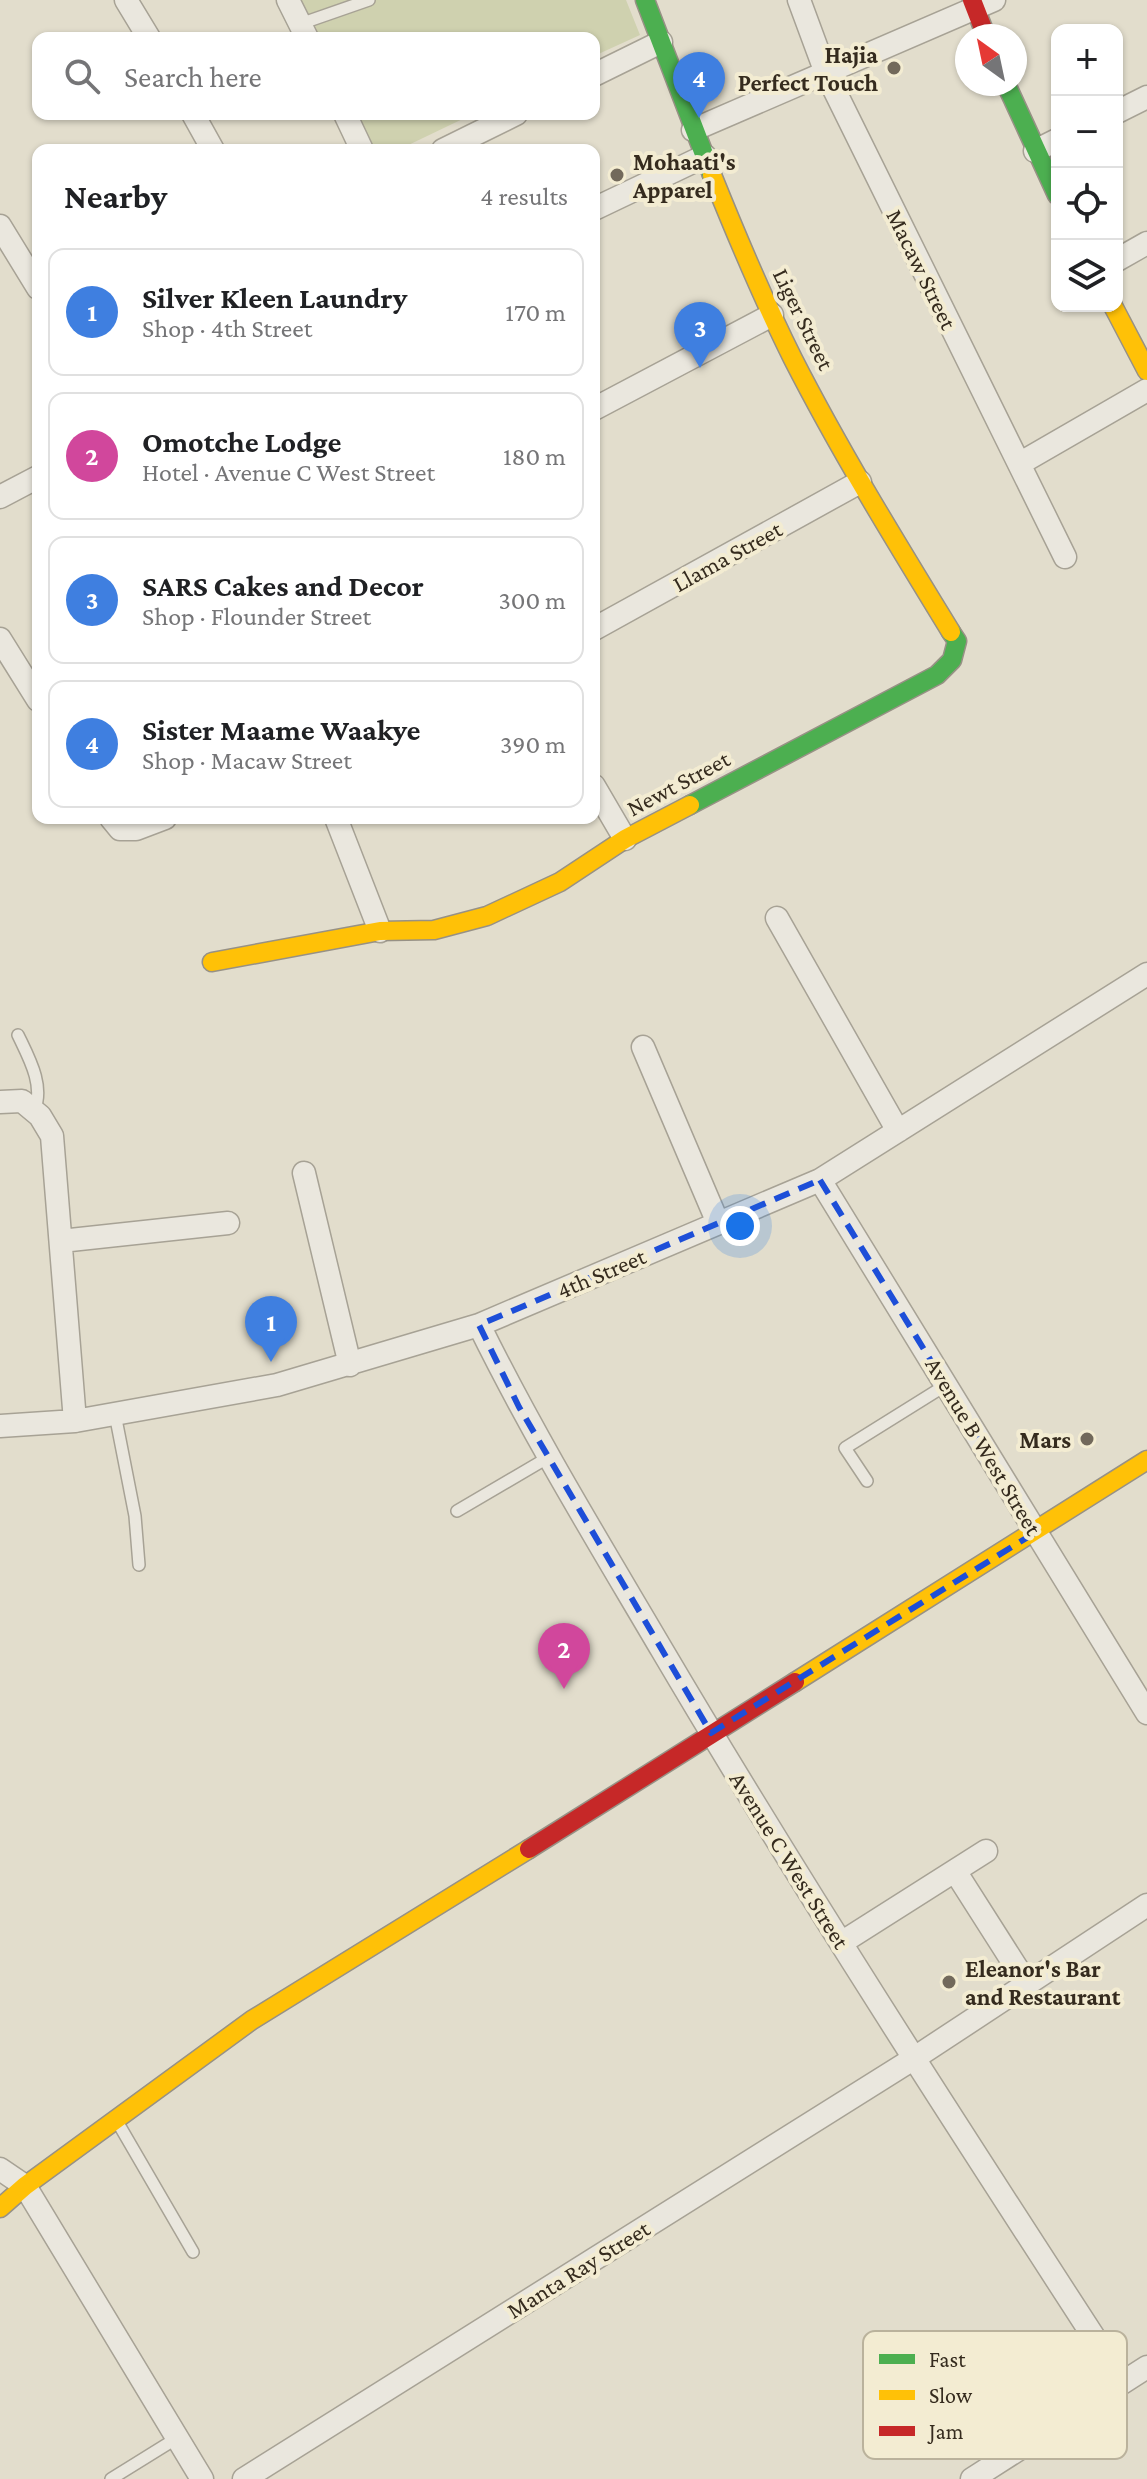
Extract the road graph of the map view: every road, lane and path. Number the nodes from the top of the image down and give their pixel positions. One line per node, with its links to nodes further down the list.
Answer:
1 (126, 0): 9 (street)
2 (288, 0): 8 (street)
3 (369, 0): 8 (lane)
4 (645, 0): 10 (street, Liger Street)
5 (799, 0): 12 (street, Macaw Street)
6 (980, 3): 7 (street); 12 (street)
7 (984, 24)
8 (304, 31)
9 (145, 32)
10 (661, 42): 11 (street); 19 (street, Liger Street)
11 (600, 72)
12 (826, 73): 19 (street); 37 (street, Macaw Street)
13 (1011, 96): 24 (street)
14 (1147, 97): 15 (street)
15 (1123, 109)
16 (196, 120): 21 (street)
17 (348, 120): 22 (street)
18 (504, 120): 23 (street)
19 (693, 130): 25 (street, Liger Street)
20 (1051, 143): 24 (street)
21 (210, 144)
22 (359, 144)
23 (455, 144)
24 (1035, 151): 26 (street)
25 (705, 156): 27 (street); 33 (street, Liger Street)
26 (1051, 183)
27 (600, 206)
28 (0, 226): 31 (street)
29 (1147, 243): 30 (street)
30 (1123, 257)
31 (32, 278)
32 (1116, 312): 34 (street)
33 (772, 315): 36 (street); 39 (street, Liger Street)
34 (1147, 371)
35 (1147, 390): 37 (street)
36 (600, 406)
37 (1019, 464): 41 (street, Macaw Street)
38 (32, 480): 40 (street)
39 (860, 482): 42 (street, Llama Street); 44 (street, Liger Street)
40 (0, 497)
41 (1065, 557)
42 (600, 626)
43 (0, 639): 45 (street)
44 (957, 641): 50 (street, Newt Street)
45 (32, 690)
46 (600, 796): 50 (street)
47 (116, 824): 48 (street)
48 (149, 824)
49 (338, 824): 52 (street)
50 (625, 839): 52 (street, Newt Street)
51 (777, 918): 59 (street)
52 (380, 931): 53 (street, Newt Street)
53 (212, 962)
54 (1147, 974): 59 (street, 4th Street)
55 (18, 1035): 58 (lane)
56 (643, 1047): 63 (street)
57 (0, 1102): 58 (street)
58 (34, 1111): 64 (street)
59 (898, 1131): 61 (street, 4th Street)
60 (304, 1173): 66 (street)
61 (820, 1180): 63 (street, 4th Street); 67 (street, Avenue B West Street)
62 (228, 1223): 64 (street)
63 (718, 1223): 65 (street, 4th Street)
64 (61, 1241): 69 (street)
65 (479, 1325): 66 (street, 4th Street); 71 (street, Avenue C West Street)
66 (350, 1365): 68 (street, 4th Street)
67 (946, 1385): 73 (lane); 75 (street, Avenue B West Street)
68 (115, 1414): 69 (street, 4th Street); 76 (lane)
69 (75, 1421): 70 (street, 4th Street)
70 (0, 1426)
71 (549, 1457): 74 (lane); 78 (street, Avenue C West Street)
72 (1147, 1460): 75 (street)
73 (867, 1481)
74 (457, 1511)
75 (1036, 1532): 77 (street, Avenue B West Street); 78 (street)
76 (139, 1565)
77 (1147, 1713)
78 (711, 1733): 82 (street, Avenue C West Street); 85 (street)
79 (986, 1851): 80 (street)
80 (955, 1871): 82 (street); 83 (street)
81 (1147, 1905): 83 (street, Manta Ray Street)
82 (841, 1943): 84 (street, Avenue C West Street)
83 (1027, 1984): 84 (street, Manta Ray Street)
84 (913, 2059): 90 (street, Avenue C West Street); 97 (street, Manta Ray Street)
85 (116, 2120): 87 (street); 89 (lane)
86 (0, 2169): 87 (street)
87 (25, 2186): 88 (street); 93 (street)
88 (0, 2208)
89 (193, 2252)
90 (1090, 2331)
91 (1147, 2367): 92 (street)
92 (1127, 2380)
93 (177, 2438): 95 (lane); 96 (street)
94 (1003, 2459): 98 (street)
95 (111, 2479)
96 (202, 2479)
97 (244, 2479)
98 (972, 2479)

